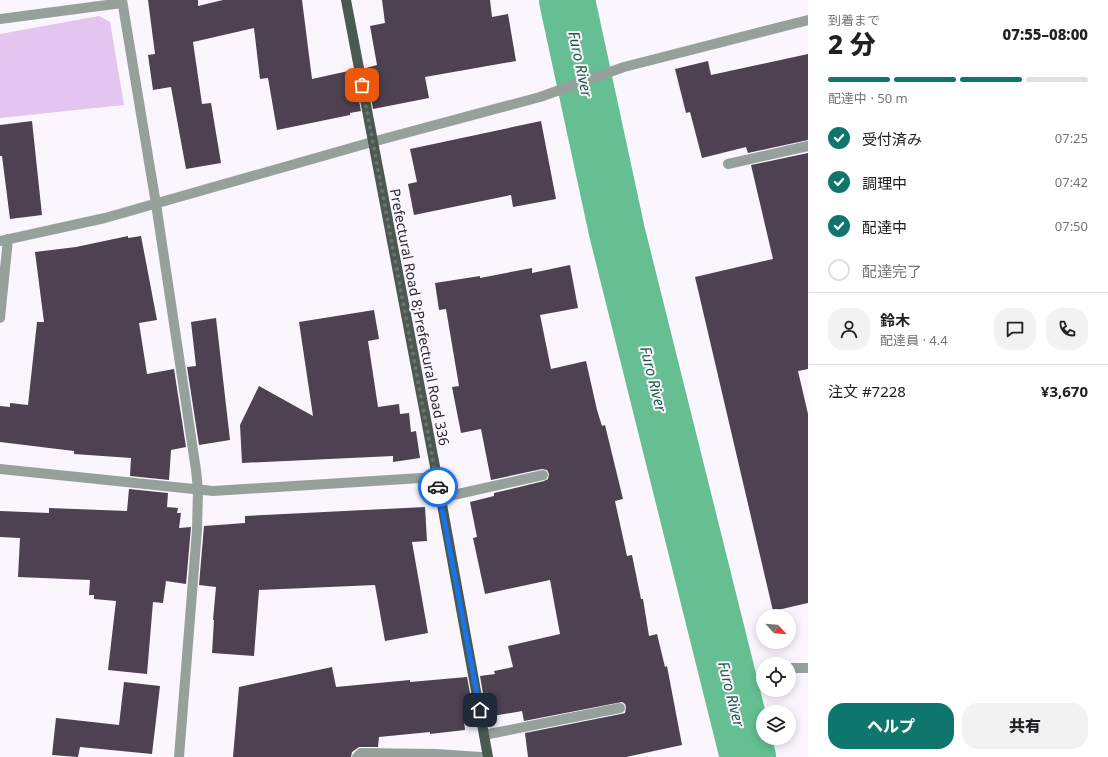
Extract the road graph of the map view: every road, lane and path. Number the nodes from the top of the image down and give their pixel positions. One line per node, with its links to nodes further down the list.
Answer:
1 (346, 0): 5 (main road, Prefectural Road 8;Prefectural Road 336)
2 (122, 2): 3 (street); 8 (street)
3 (0, 19)
4 (808, 20): 5 (street)
5 (372, 142): 8 (street); 13 (main road, Prefectural Road 8;Prefectural Road 336)
6 (808, 146): 7 (street)
7 (728, 164)
8 (156, 204): 9 (street); 14 (street)
9 (4, 240): 10 (street)
10 (0, 318)
11 (0, 469): 14 (street)
12 (543, 475): 15 (street)
13 (437, 478): 14 (street); 15 (main road, Prefectural Road 8;Prefectural Road 336)
14 (198, 490): 20 (street)
15 (440, 498): 19 (main road, Prefectural Road 8;Prefectural Road 336)
16 (796, 668): 17 (street)
17 (808, 668)
18 (620, 708): 19 (street)
19 (484, 735): 23 (main road, Prefectural Road 8;Prefectural Road 336)
20 (179, 757)
21 (357, 757): 22 (street)
22 (481, 757)
23 (488, 757)

